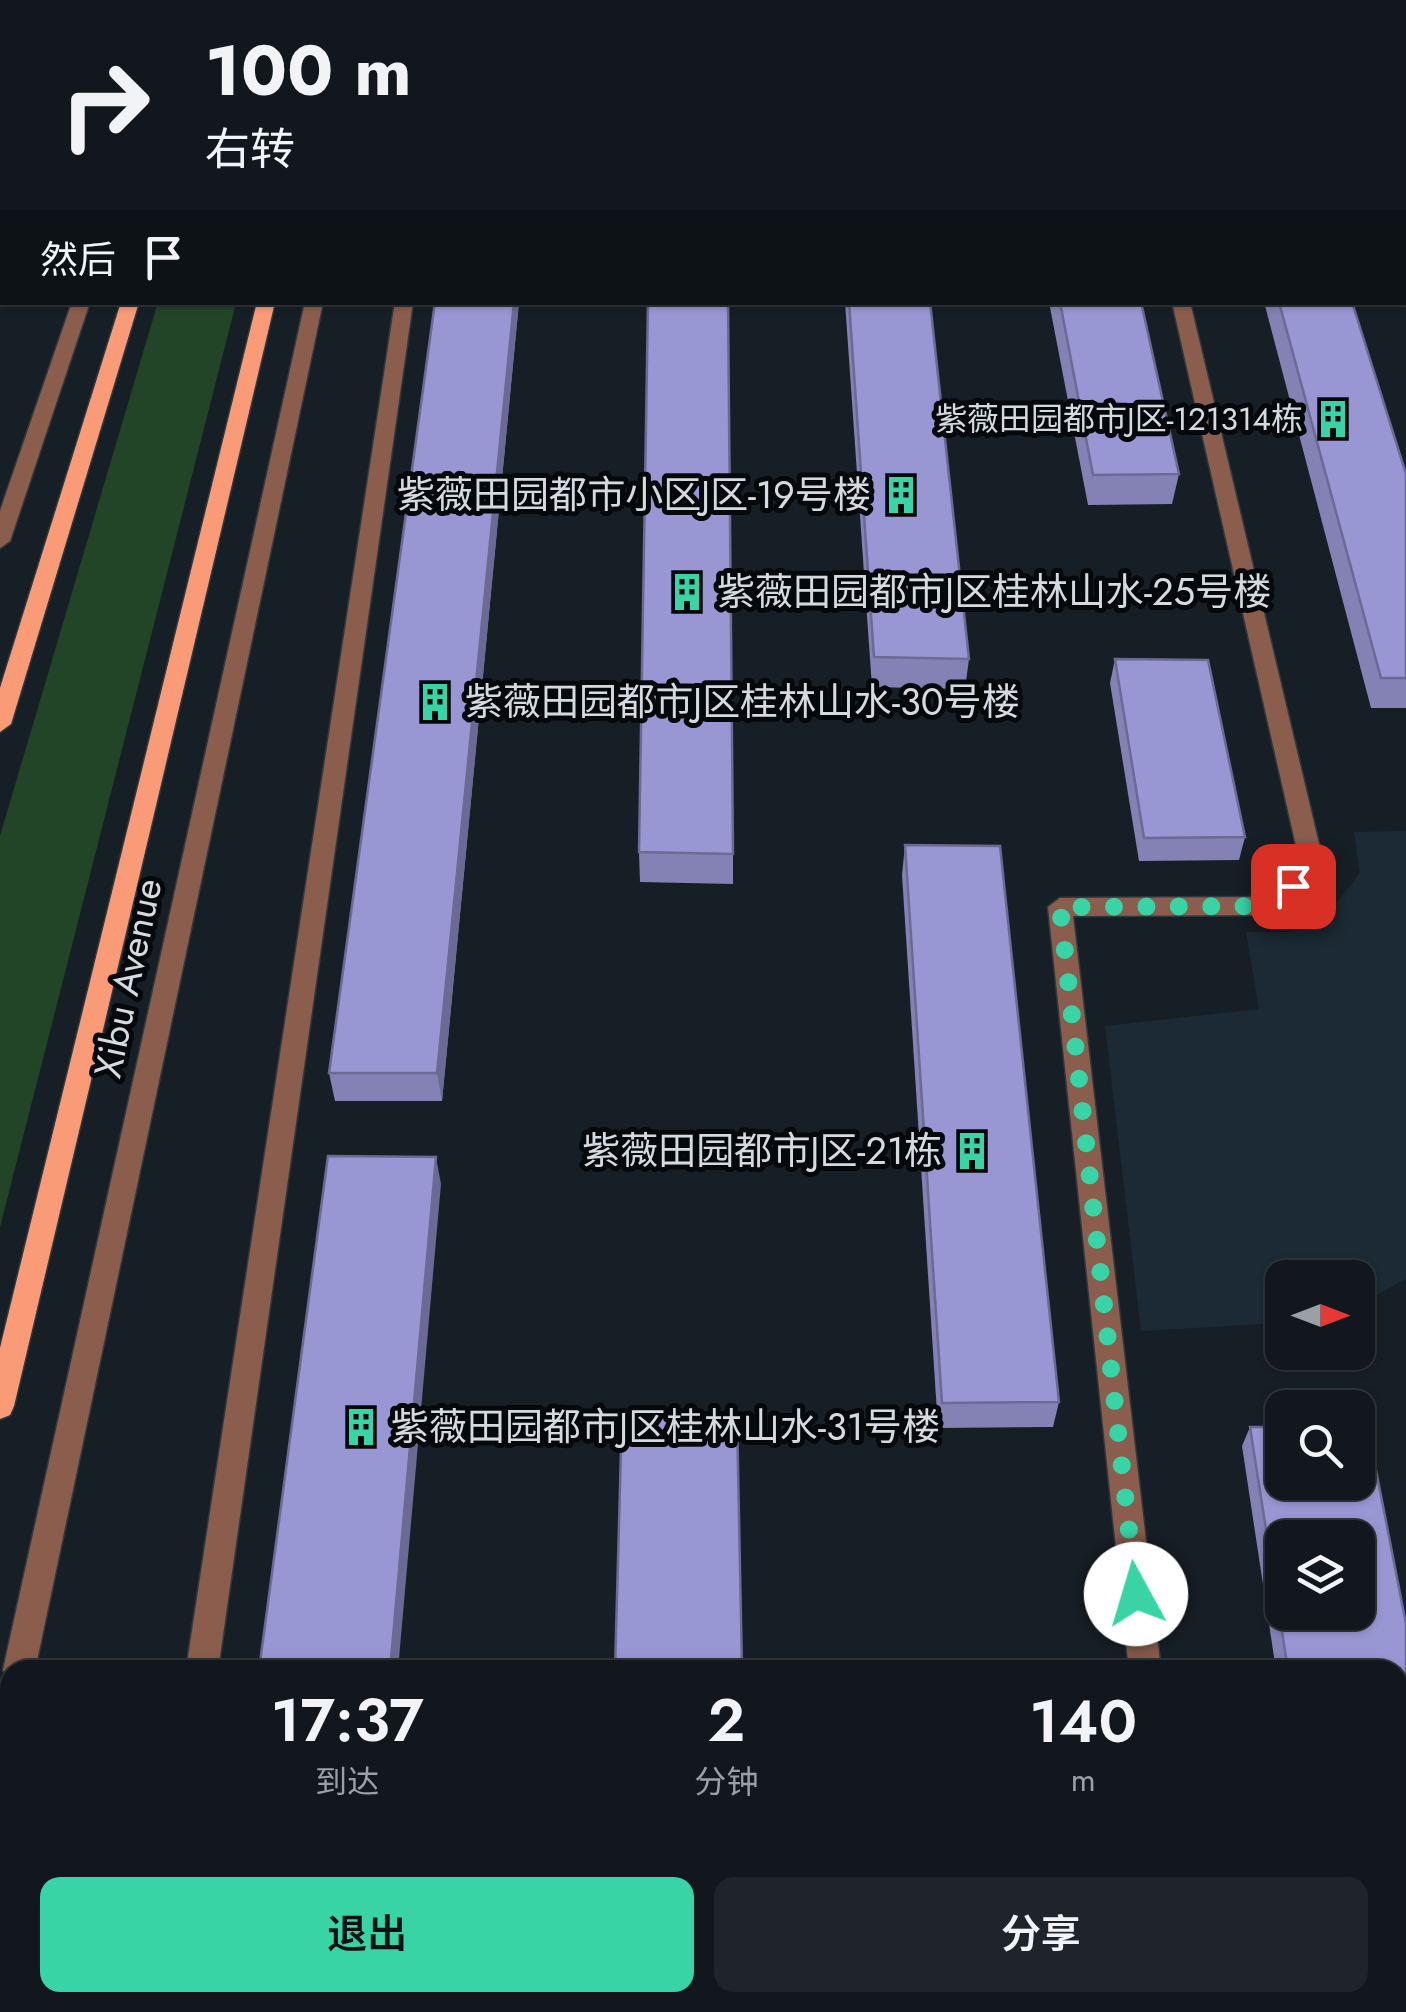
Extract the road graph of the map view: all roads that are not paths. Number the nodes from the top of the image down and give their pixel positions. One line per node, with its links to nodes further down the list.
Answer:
1 (80, 305): 7 (street)
2 (129, 305): 8 (main road)
3 (265, 305): 9 (main road, Xibu Avenue)
4 (313, 305): 10 (street, Xibu Avenue)
5 (404, 305): 11 (street)
6 (1182, 305): 12 (street)
7 (0, 542)
8 (0, 724)
9 (0, 1406)
10 (22, 1660)
11 (203, 1660)
12 (1144, 1660)

